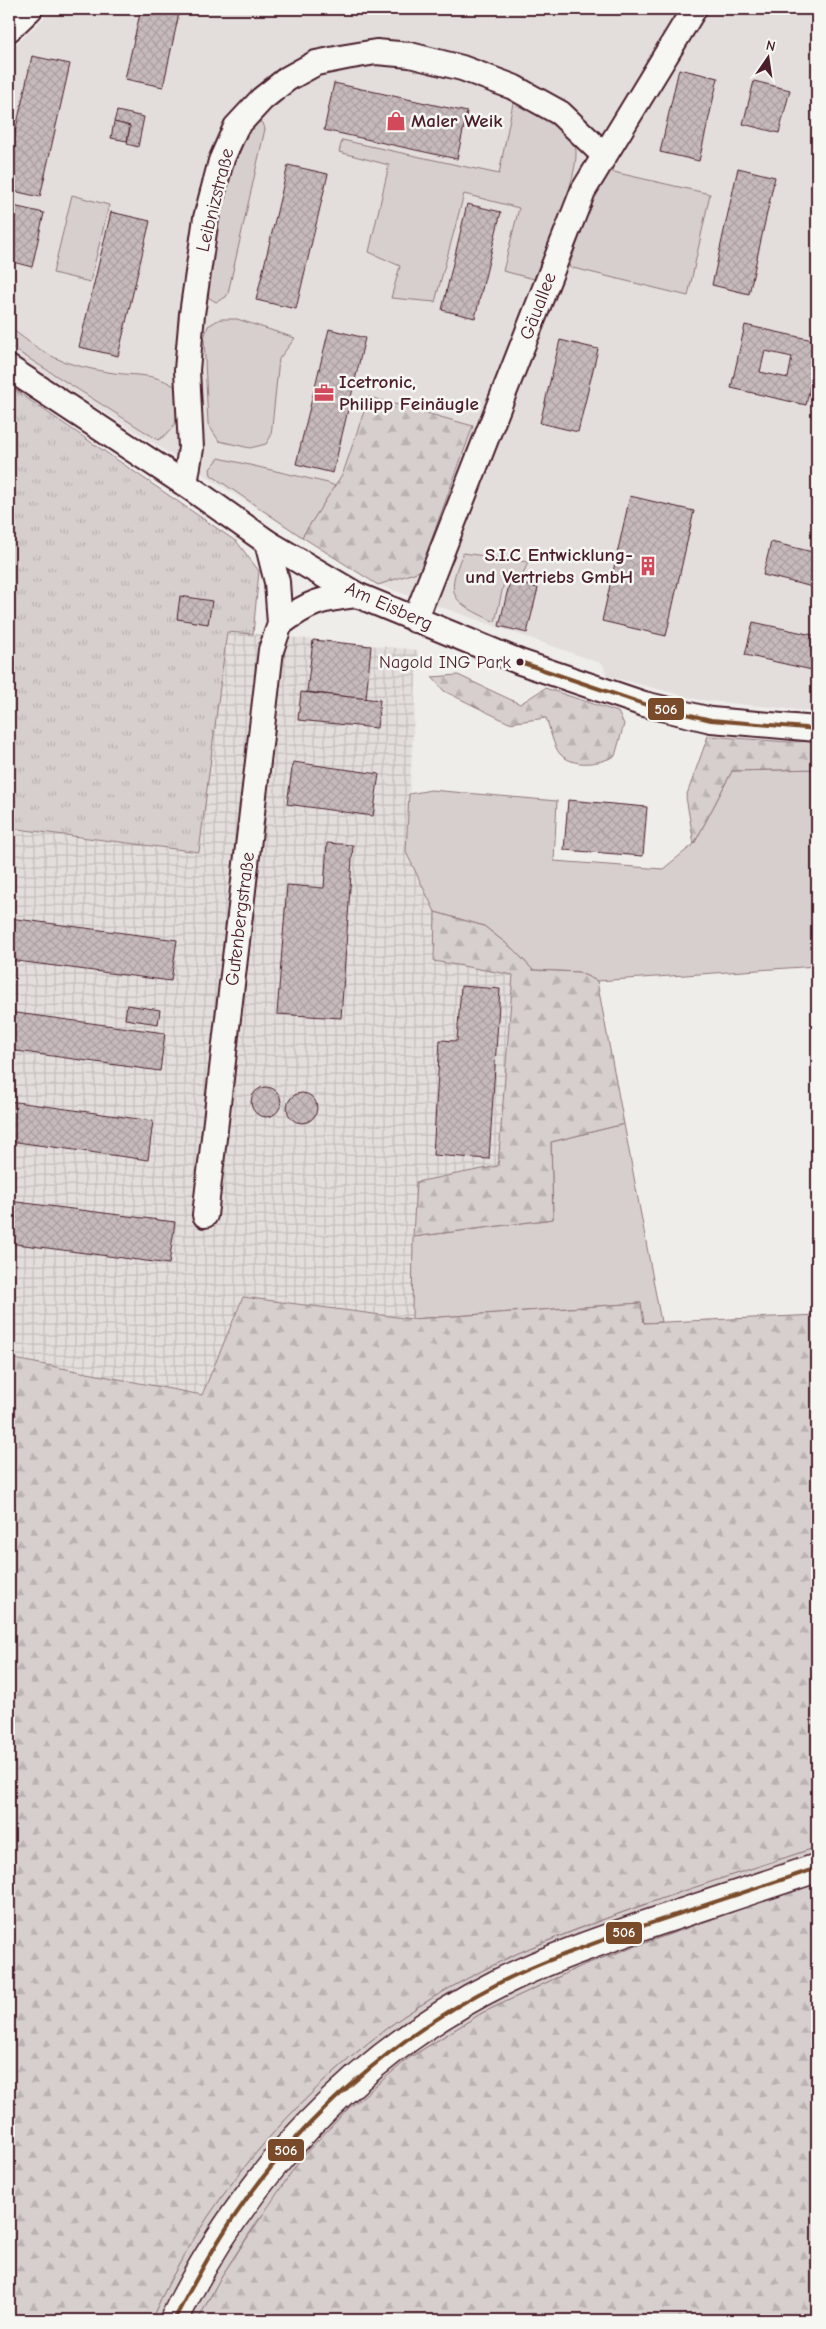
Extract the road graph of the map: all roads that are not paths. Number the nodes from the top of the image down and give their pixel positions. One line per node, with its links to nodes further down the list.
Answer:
1 (30, 9): 3 (street)
2 (694, 9): 4 (street, Gäuallee)
3 (9, 29)
4 (604, 155): 6 (street, Leibnizstraße); 9 (street, Gäuallee)
5 (9, 368): 6 (street, Am Eisberg)
6 (185, 484): 7 (street, Am Eisberg)
7 (268, 542): 8 (street, Am Eisberg); 10 (street, Gutenbergstraße)
8 (357, 595): 9 (street, Am Eisberg); 10 (street)
9 (415, 620): 11 (street, Am Eisberg)
10 (280, 624): 12 (street, Gutenbergstraße)
11 (817, 729)
12 (205, 1215)
13 (817, 1868): 14 (main road)
14 (174, 2320)

